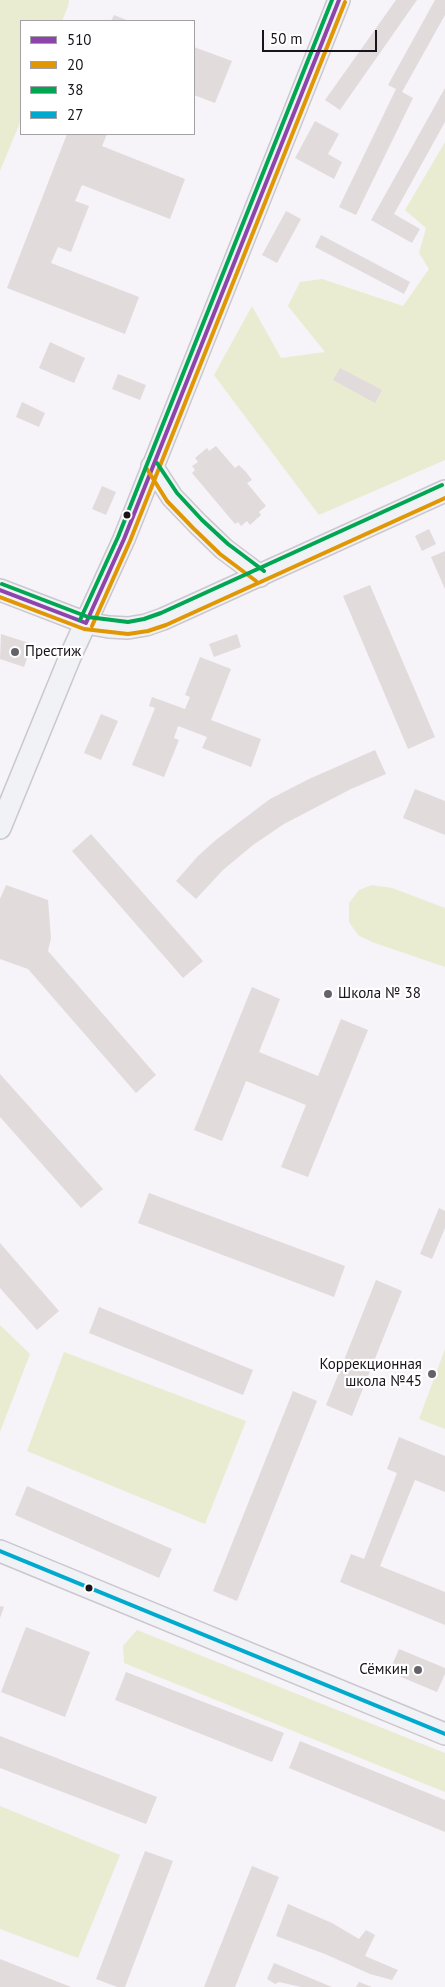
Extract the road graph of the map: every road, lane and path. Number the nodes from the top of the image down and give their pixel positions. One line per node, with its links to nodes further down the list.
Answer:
1 (338, 0): 2 (street)
2 (152, 466): 4 (street); 6 (street)
3 (445, 491): 4 (street)
4 (260, 576): 6 (street)
5 (0, 590): 6 (street)
6 (86, 623): 7 (street)
7 (0, 828)
8 (0, 1551): 9 (street)
9 (445, 1734)

